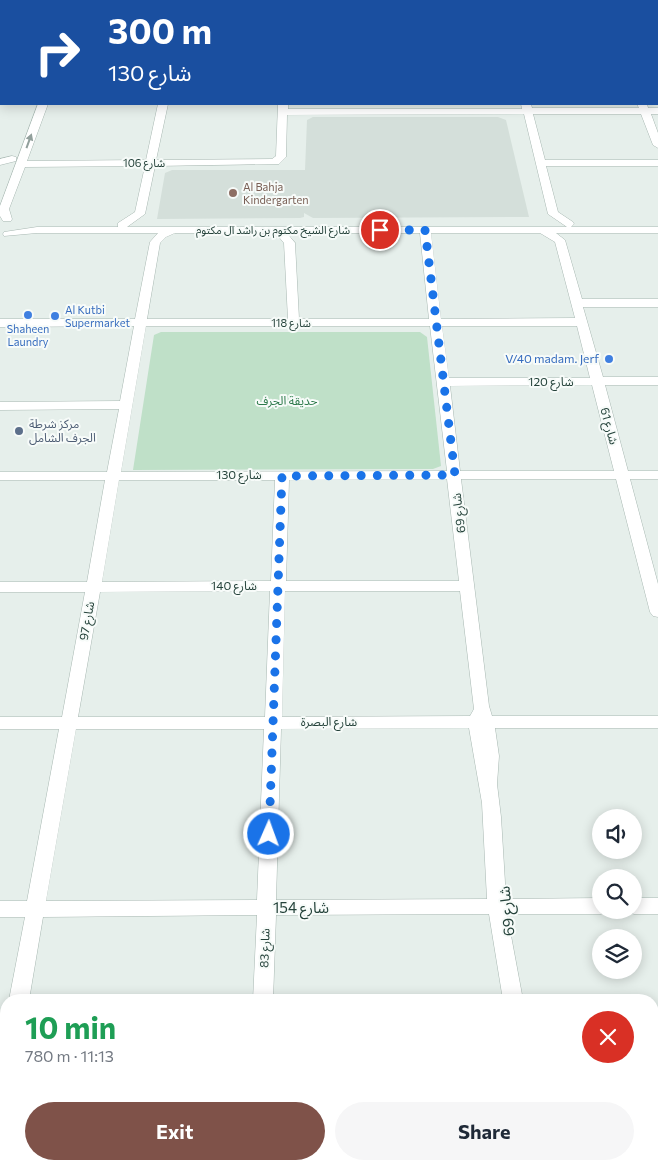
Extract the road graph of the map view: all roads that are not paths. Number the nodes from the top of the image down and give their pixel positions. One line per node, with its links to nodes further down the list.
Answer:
1 (33, 105): 10 (street)
2 (42, 105): 10 (street, one-way to 2)
3 (163, 105): 11 (street)
4 (283, 108): 5 (street); 11 (street, شارع 106)
5 (410, 108): 6 (street)
6 (527, 108): 7 (street); 12 (street)
7 (643, 108): 8 (street); 9 (street)
8 (658, 111)
9 (658, 145)
10 (8, 163): 11 (street, شارع 106); 14 (street); 17 (street)
11 (151, 163): 15 (street)
12 (542, 163): 13 (street); 16 (street)
13 (658, 163)
14 (0, 192)
15 (140, 214): 19 (street); 20 (street)
16 (553, 214): 21 (street); 22 (street)
17 (7, 220): 19 (street, شارع الشيخ مكتوم بن راشد آل مكتوم); 29 (street)
18 (658, 224): 22 (street, شارع الشيخ مكتوم بن راشد آل مكتوم)
19 (122, 225): 20 (street, شارع الشيخ مكتوم بن راشد آل مكتوم)
20 (153, 225): 21 (street, شارع الشيخ مكتوم بن راشد آل مكتوم)
21 (541, 227): 22 (street, شارع الشيخ مكتوم بن راشد آل مكتوم); 27 (street, شارع الشيخ مكتوم بن راشد آل مكتوم); 30 (street)
22 (571, 227): 28 (street, شارع الشيخ مكتوم بن راشد آل مكتوم); 30 (street)
23 (141, 230): 24 (street, شارع الشيخ مكتوم بن راشد آل مكتوم); 29 (street, شارع الشيخ مكتوم بن راشد آل مكتوم); 31 (street)
24 (173, 230): 25 (street, شارع الشيخ مكتوم بن راشد آل مكتوم); 31 (street)
25 (272, 230): 26 (street, شارع الشيخ مكتوم بن راشد آل مكتوم); 32 (street)
26 (307, 230): 27 (street, شارع الشيخ مكتوم بن راشد آل مكتوم); 32 (street)
27 (425, 230): 35 (street, شارع 69)
28 (658, 230)
29 (4, 236)
30 (560, 240): 33 (street, شارع 61)
31 (154, 242): 38 (street, شارع 97)
32 (289, 243): 39 (street)
33 (576, 303): 34 (street); 36 (street, شارع 61)
34 (658, 303)
35 (436, 322): 36 (street, شارع 118); 39 (street, شارع 118); 42 (street, شارع 69)
36 (582, 322): 40 (street, شارع 61)
37 (0, 323): 38 (street, شارع 118)
38 (140, 323): 39 (street, شارع 118); 43 (street, شارع 97)
39 (290, 323)
40 (597, 381): 41 (street, شارع 120); 42 (street, شارع 120); 46 (street, شارع 61)
41 (658, 381)
42 (444, 382): 45 (street, شارع 69)
43 (125, 405): 44 (street); 49 (street, شارع 97)
44 (0, 406)
45 (455, 475): 46 (street, شارع 130); 50 (street, شارع 130); 53 (street, شارع 69)
46 (621, 475): 47 (street, شارع 130); 55 (street, شارع 61)
47 (658, 475)
48 (0, 476): 49 (street, شارع 130)
49 (112, 476): 50 (street, شارع 130); 51 (street, شارع 97)
50 (282, 476): 52 (street, شارع 83)
51 (93, 586): 52 (street, شارع 140); 54 (street, شارع 140); 61 (street, شارع 97)
52 (278, 586): 53 (street, شارع 140); 58 (street, شارع 83)
53 (468, 586): 57 (street, شارع 69)
54 (0, 587)
55 (654, 587): 56 (street, شارع 61)
56 (658, 612)
57 (481, 717): 58 (street, شارع البصرة); 59 (street, شارع البصرة); 65 (street, شارع 69)
58 (273, 722): 61 (street, شارع البصرة); 66 (street, شارع 83)
59 (658, 722)
60 (0, 723): 61 (street, شارع البصرة)
61 (69, 723): 68 (street, شارع 97)
62 (592, 906): 65 (street, شارع 154)
63 (642, 906): 64 (street)
64 (658, 906)
65 (502, 907): 66 (street, شارع 154); 71 (street, شارع 69)
66 (266, 908): 68 (street, شارع 154); 70 (street, شارع 83)
67 (0, 909): 68 (street, شارع 154)
68 (36, 909): 69 (street, شارع 97)
69 (21, 994)
70 (263, 994)
71 (512, 994)

